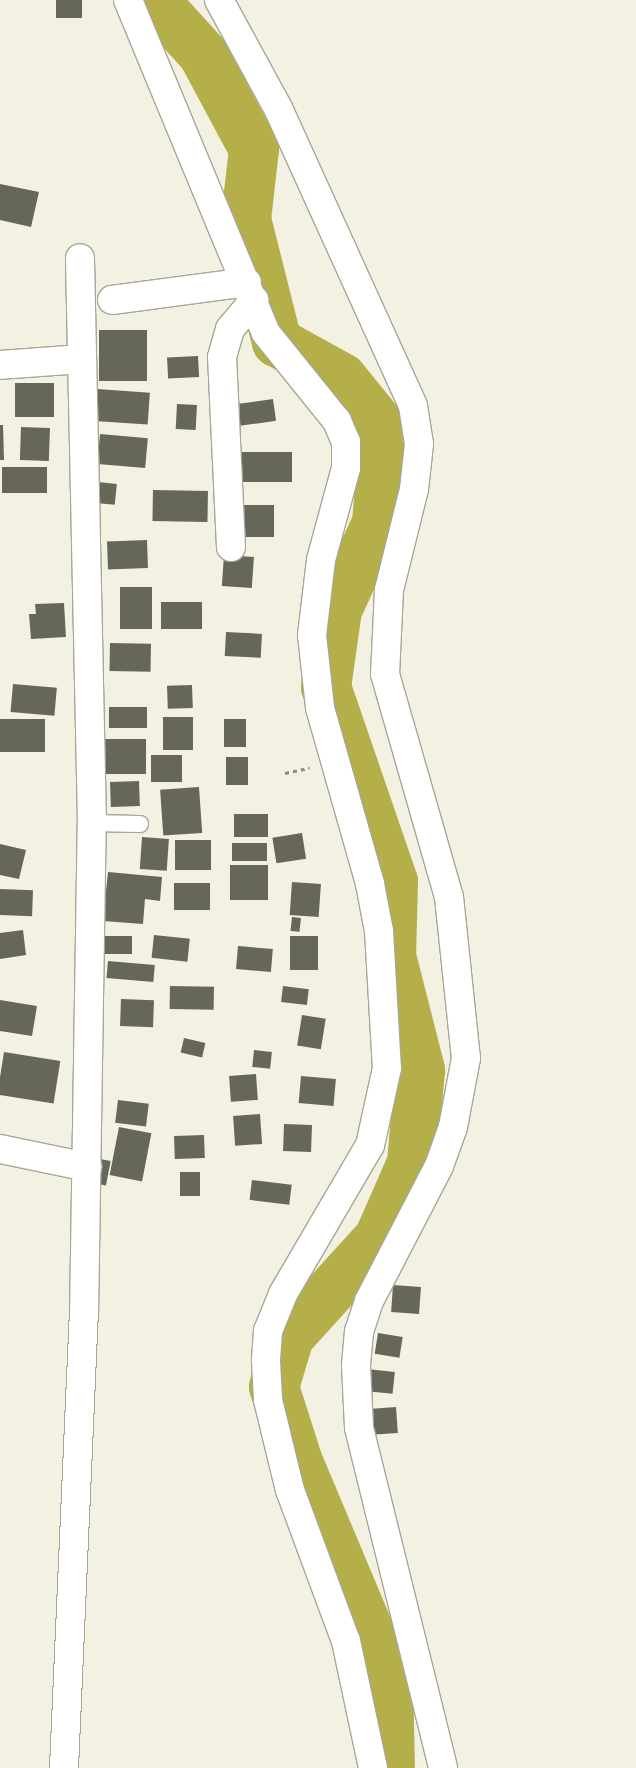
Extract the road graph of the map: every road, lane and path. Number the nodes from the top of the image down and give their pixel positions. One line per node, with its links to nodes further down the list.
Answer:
1 (128, 0): 4 (street)
2 (219, 0): 15 (street)
3 (80, 258): 6 (street)
4 (250, 291): 5 (street); 8 (street); 14 (street)
5 (112, 300)
6 (82, 359): 7 (street); 9 (street)
7 (0, 365)
8 (231, 547)
9 (92, 823): 10 (lane); 12 (street)
10 (140, 824)
11 (0, 1149): 12 (street)
12 (87, 1167): 13 (street)
13 (64, 1768)
14 (373, 1768)
15 (443, 1768)

